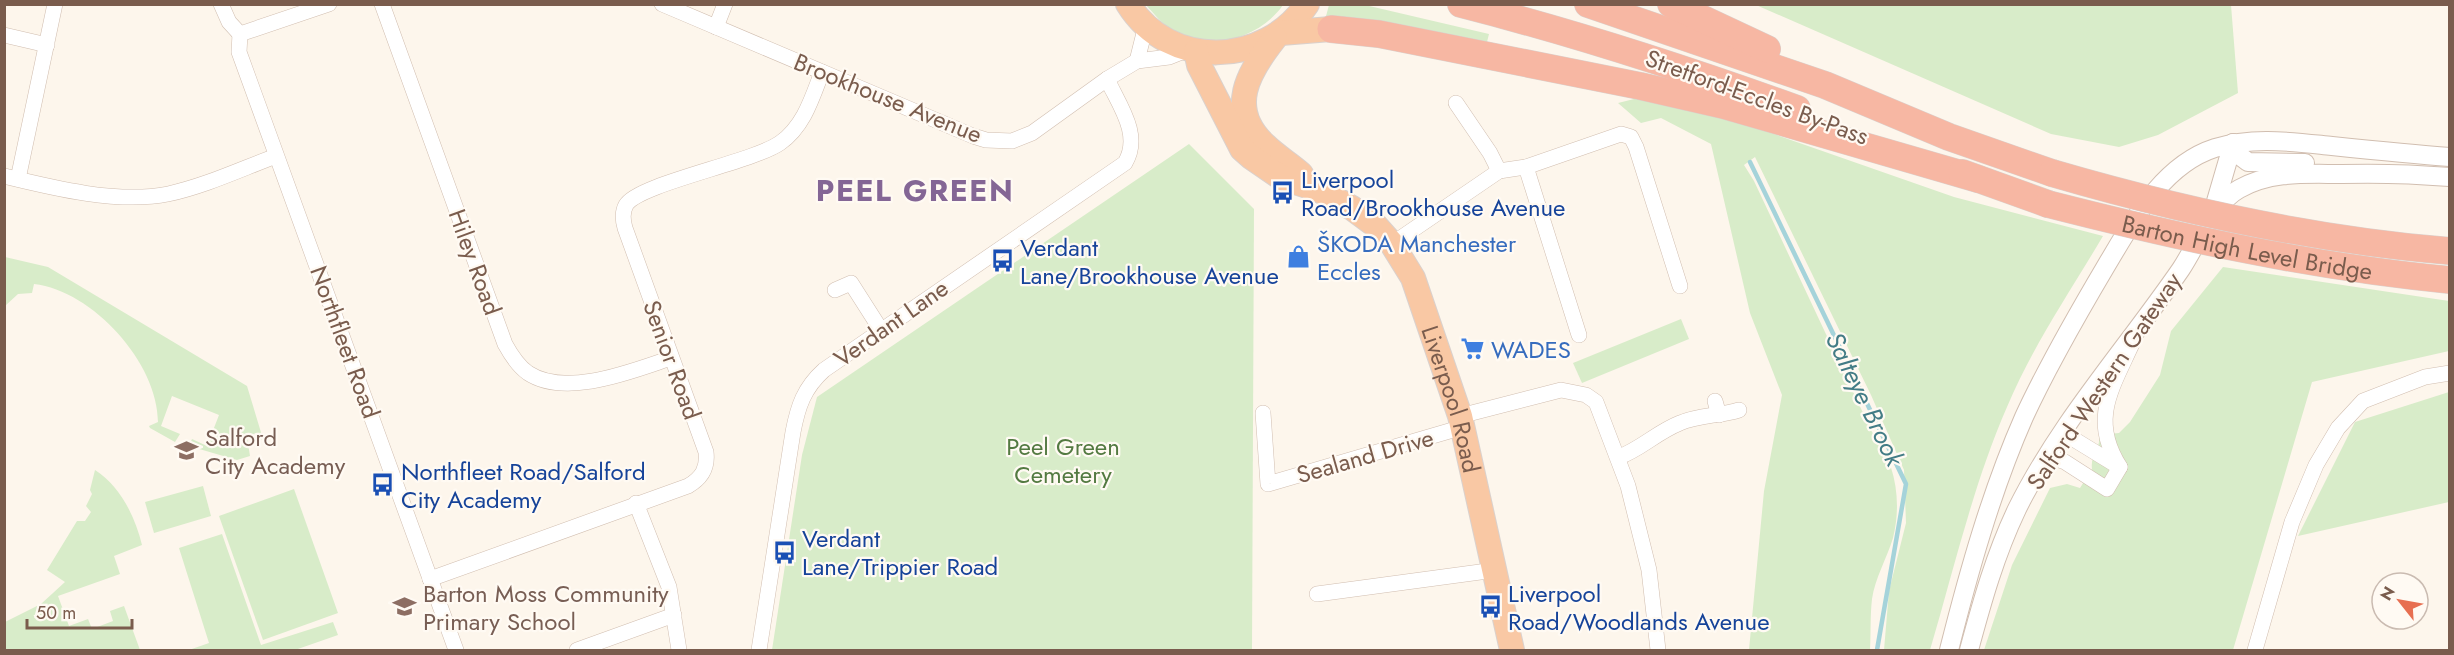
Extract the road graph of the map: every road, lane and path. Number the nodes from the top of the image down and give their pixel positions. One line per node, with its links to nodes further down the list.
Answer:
1 (55, 4): 17 (street)
2 (220, 4): 15 (street)
3 (329, 4): 15 (street)
4 (382, 4): 45 (street, Hiley Road)
5 (662, 4): 12 (street, Brookhouse Avenue)
6 (726, 4): 12 (street)
7 (1307, 4): 14 (highway)
8 (1461, 4): 33 (highway, Stretford-Eccles By-Pass)
9 (1588, 4): 23 (highway, Stretford-Eccles By-Pass)
10 (1671, 4): 23 (highway)
11 (1131, 10): 18 (highway); 19 (street)
12 (716, 27): 20 (street, Brookhouse Avenue)
13 (1331, 29): 14 (highway); 33 (highway)
14 (1280, 33): 18 (highway); 34 (highway, Liverpool Road)
15 (240, 34): 25 (street, Northfleet Road)
16 (4, 35): 17 (street)
17 (46, 45): 32 (street)
18 (1192, 50): 19 (street, Brookhouse Avenue); 34 (highway, Liverpool Road)
19 (1137, 61): 21 (street, Brookhouse Avenue)
20 (822, 72): 21 (street, Brookhouse Avenue); 45 (street, Senior Road)
21 (1107, 79): 43 (street, Verdant Lane)
22 (1456, 103): 28 (street)
23 (1949, 137): 29 (highway, Stretford-Eccles By-Pass)
24 (2233, 143): 26 (street, Salford Western Gateway); 30 (street); 36 (street); 65 (street, Salford Western Gateway)
25 (276, 156): 32 (street); 56 (street, Northfleet Road)
26 (2450, 157)
27 (1526, 167): 28 (street); 40 (street); 44 (street)
28 (1499, 171): 37 (street)
29 (2052, 173): 38 (highway, Barton High Level Bridge, bridge)
30 (2361, 173): 31 (street, Salford Western Gateway); 36 (street, Salford Western Gateway)
31 (2450, 177)
32 (11, 178)
33 (1978, 179): 35 (highway, Stretford-Eccles By-Pass)
34 (1319, 190): 37 (highway, Liverpool Road)
35 (2048, 204): 39 (highway, Barton High Level Bridge, bridge)
36 (2211, 221): 42 (street, Salford Western Gateway)
37 (1392, 244): 49 (highway, Liverpool Road)
38 (2450, 250)
39 (2450, 280)
40 (1680, 286)
41 (835, 290): 43 (street)
42 (2143, 320): 50 (street, Salford Western Gateway); 53 (street)
43 (881, 330): 62 (street, Verdant Lane)
44 (1580, 335)
45 (671, 358): 54 (street, Senior Road)
46 (2450, 373): 67 (street)
47 (1739, 410): 52 (street)
48 (1263, 413): 49 (street, Sealand Drive)
49 (1461, 422): 52 (street, Sealand Drive); 55 (highway, Liverpool Road)
50 (2062, 432): 51 (street, Salford Western Gateway); 53 (street)
51 (2047, 456): 53 (street); 66 (street, Salford Western Gateway)
52 (1619, 457): 64 (street, Sealand Drive)
53 (2120, 467)
54 (636, 503): 56 (street, Senior Road); 58 (street)
55 (1495, 570): 57 (street); 63 (highway, Liverpool Road)
56 (430, 579): 59 (street, Northfleet Road)
57 (1317, 594)
58 (674, 615): 60 (street); 61 (street)
59 (456, 651)
60 (577, 651)
61 (680, 651)
62 (759, 651)
63 (1512, 651)
64 (1658, 651)
65 (1949, 651)
66 (1969, 651)
67 (2255, 651)

